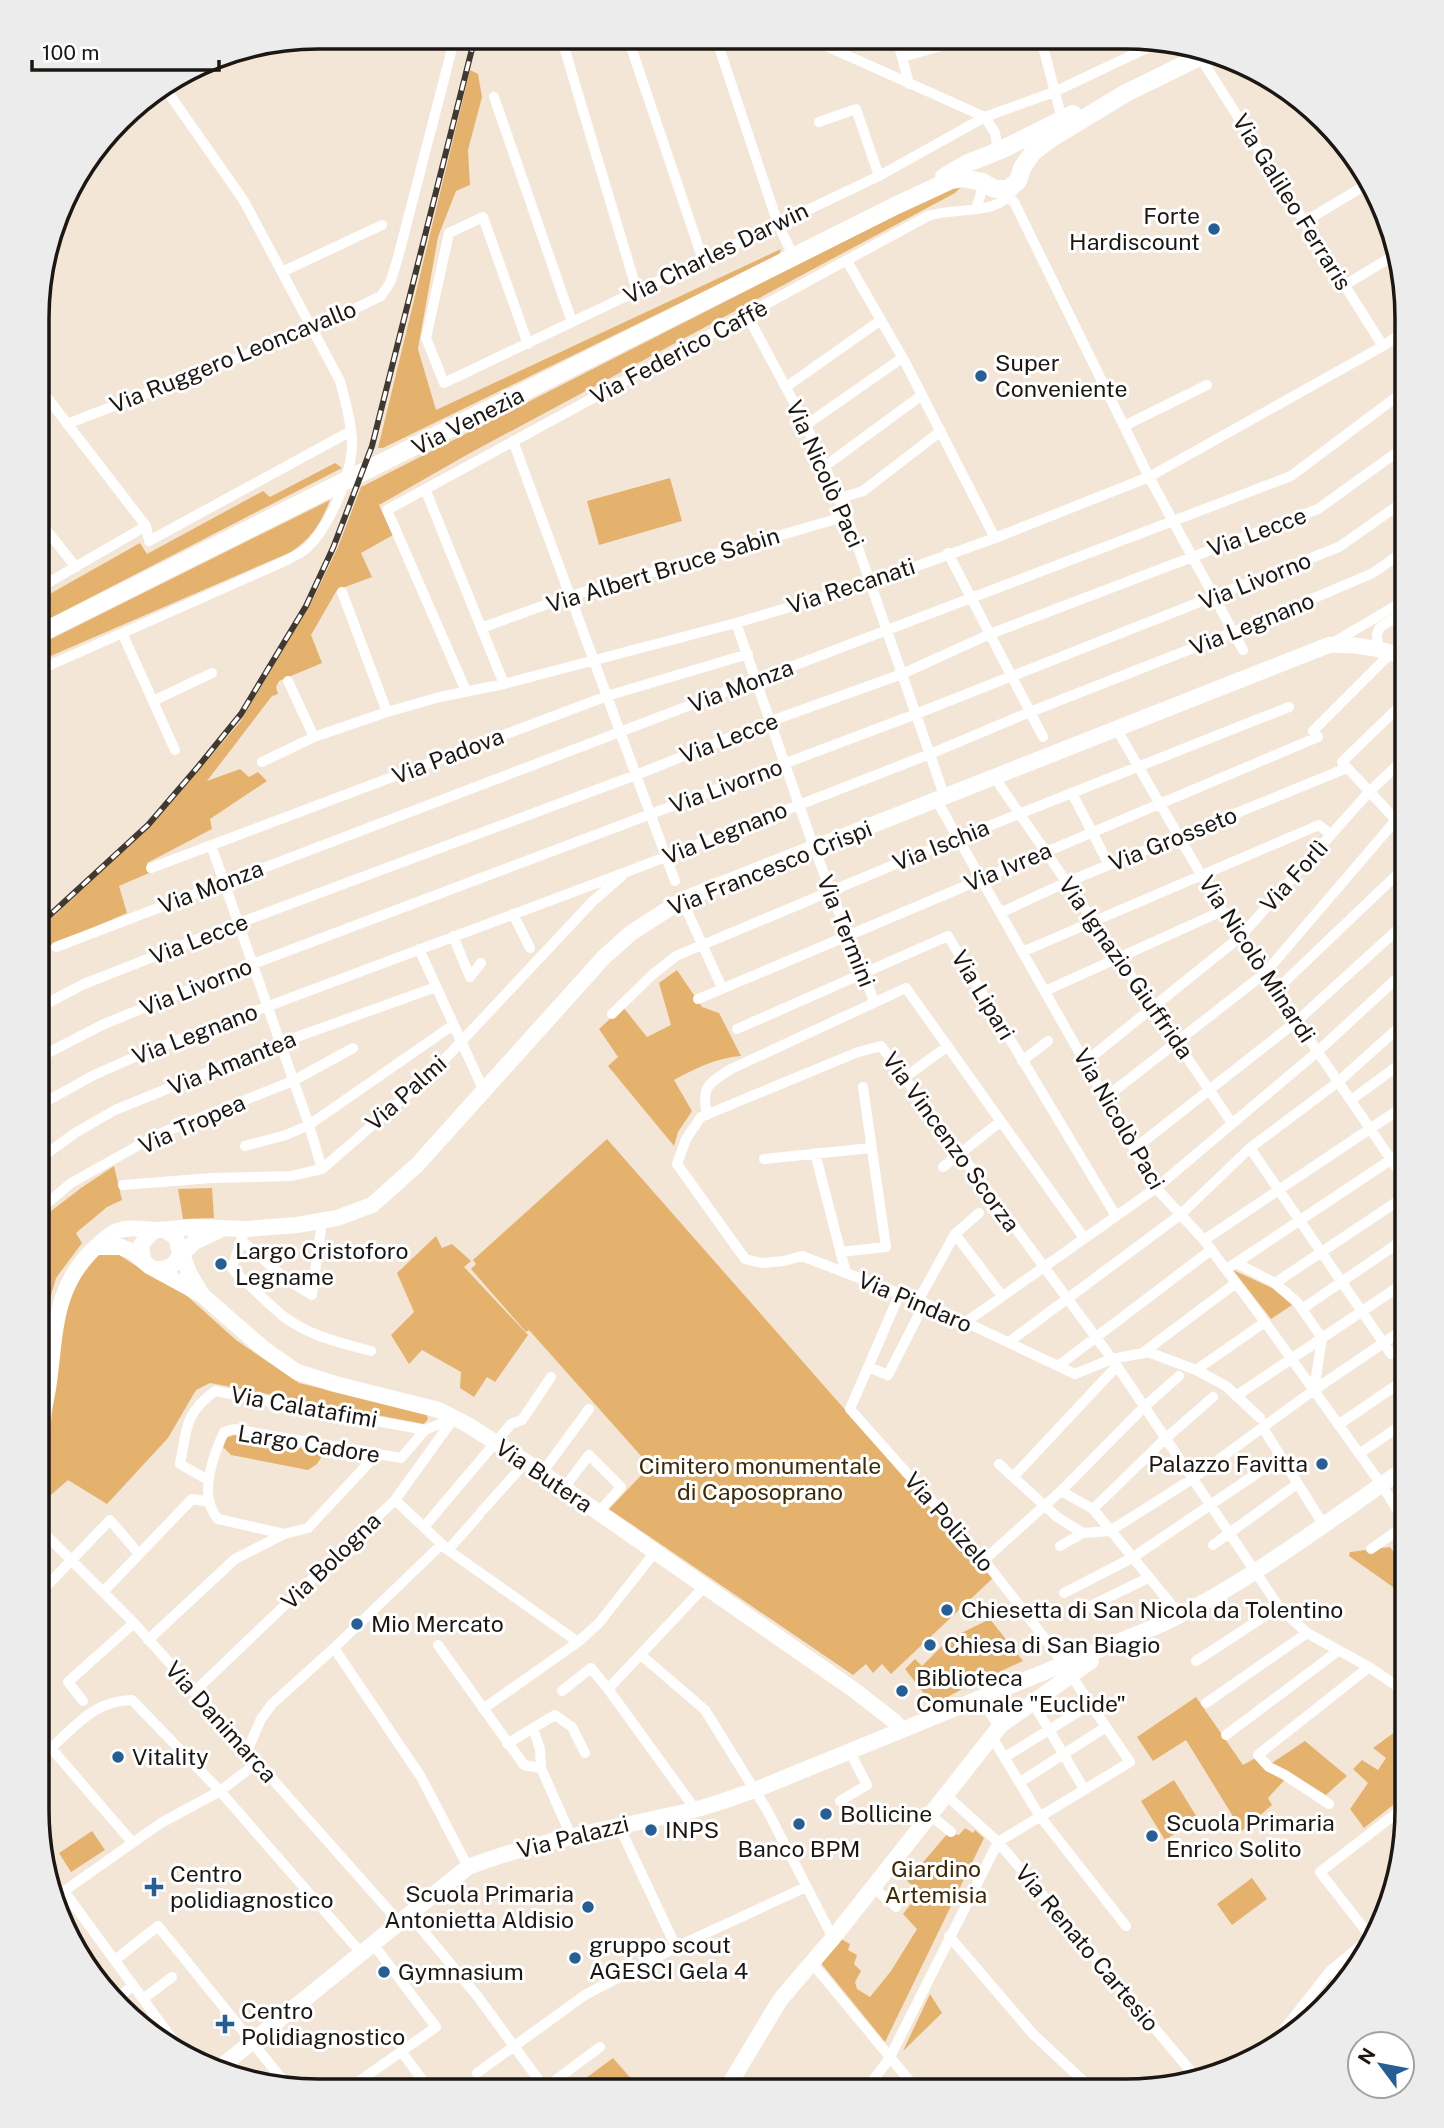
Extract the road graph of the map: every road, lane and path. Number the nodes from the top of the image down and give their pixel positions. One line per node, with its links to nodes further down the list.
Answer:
1 (452, 49): 40 (street, Via Ruggero Leoncavallo)
2 (565, 49): 36 (street)
3 (632, 49): 32 (street)
4 (720, 49): 28 (street)
5 (833, 49): 13 (street)
6 (900, 49): 10 (street)
7 (930, 49): 10 (street)
8 (1043, 49): 14 (street)
9 (1140, 51): 14 (street)
10 (902, 57): 13 (street)
11 (1196, 58): 17 (main road)
12 (1210, 62): 27 (street, Via Galileo Ferraris)
13 (909, 83): 18 (street)
14 (1054, 92): 18 (street); 19 (street)
15 (169, 94): 34 (street)
16 (494, 97): 39 (street)
17 (1109, 102): 19 (main road); 23 (main road)
18 (985, 117): 21 (street); 22 (street, Via Charles Darwin)
19 (1062, 119): 21 (main road)
20 (819, 122): 22 (street)
21 (997, 151): 23 (main road); 23 (main road); 25 (main road)
22 (879, 176): 28 (street, Via Charles Darwin)
23 (1000, 183): 25 (main road); 26 (street); 26 (street, Via Federico Caffè); 52 (street)
24 (1361, 188): 27 (street)
25 (897, 205): 30 (main road, Via Venezia)
26 (976, 209): 33 (street, Via Federico Caffè)
27 (1304, 222): 35 (street, Via Galileo Ferraris)
28 (778, 224): 30 (street); 32 (street, Via Charles Darwin)
29 (382, 225): 34 (street)
30 (794, 258): 81 (main road, Via Venezia)
31 (1388, 259): 35 (street)
32 (703, 260): 36 (street, Via Charles Darwin)
33 (847, 261): 37 (street, Via Federico Caffè); 38 (street)
34 (282, 272): 40 (street)
35 (1345, 285): 43 (street, Via Galileo Ferraris)
36 (637, 291): 39 (street, Via Charles Darwin)
37 (747, 315): 46 (street, Via Nicolò Paci); 55 (street, Via Federico Caffè)
38 (881, 320): 44 (street); 46 (street)
39 (572, 323): 42 (street, Via Charles Darwin)
40 (313, 329): 50 (street, Via Ruggero Leoncavallo); 53 (street)
41 (1395, 340): 43 (street, Via Recanati)
42 (528, 344): 42 (street, Via Charles Darwin)
43 (1383, 346): 58 (street, Via Recanati)
44 (902, 358): 47 (street); 51 (street)
45 (1207, 386): 52 (street)
46 (786, 387): 51 (street, Via Nicolò Paci)
47 (922, 395): 54 (street); 57 (street)
48 (1395, 398): 63 (street, Via Monza)
49 (49, 400): 50 (street)
50 (67, 424): 64 (street)
51 (806, 425): 57 (street, Via Nicolò Paci)
52 (1124, 426): 58 (street)
53 (351, 431): 64 (street); 85 (street)
54 (941, 431): 60 (street); 66 (street)
55 (513, 441): 59 (street, Via Federico Caffè); 74 (street)
56 (1395, 454): 68 (street, Via Lecce)
57 (825, 466): 60 (street, Via Nicolò Paci)
58 (1149, 477): 63 (street); 66 (street, Via Recanati)
59 (425, 489): 80 (street); 98 (street, Via Federico Caffè)
60 (840, 498): 62 (street, Via Nicolò Paci)
61 (1395, 507): 76 (street, Via Livorno)
62 (847, 516): 72 (street, Via Nicolò Paci); 74 (street, Via Albert Bruce Sabin)
63 (1173, 522): 68 (street); 75 (street, Via Monza)
64 (146, 526): 70 (street)
65 (49, 533): 70 (street)
66 (995, 538): 67 (street, Via Recanati)
67 (948, 553): 72 (street, Via Recanati); 75 (street)
68 (1192, 556): 76 (street); 84 (street, Via Lecce)
69 (1395, 557): 83 (street, Via Legnano)
70 (76, 566): 71 (street)
71 (49, 582)
72 (870, 583): 79 (street, Via Recanati); 82 (street, Via Nicolò Paci)
73 (342, 592): 102 (street)
74 (570, 596): 80 (street, Via Albert Bruce Sabin); 90 (street)
75 (971, 597): 82 (street, Via Monza); 84 (street)
76 (1214, 597): 83 (street); 94 (street, Via Livorno)
77 (1395, 609): 86 (street)
78 (1395, 614): 88 (street, Via Ivrea)
79 (736, 623): 89 (street, Via Termini); 90 (street, Via Recanati)
80 (481, 628): 97 (street)
81 (49, 629)
82 (887, 629): 93 (street, Via Nicolò Paci); 95 (street, Via Monza)
83 (1234, 632): 87 (street); 103 (street, Via Legnano)
84 (990, 634): 93 (street, Via Lecce); 94 (street)
85 (123, 635): 91 (street); 100 (street)
86 (1329, 645): 88 (street, Via Francesco Crispi); 107 (street, Via Francesco Crispi)
87 (1243, 650)
88 (1392, 653): 124 (street, Via Ivrea)
89 (748, 654): 95 (street, Via Termini); 99 (street, Via Padova)
90 (593, 659): 97 (street, Via Recanati); 99 (street)
91 (49, 666)
92 (212, 673): 100 (street)
93 (902, 674): 105 (street, Via Nicolò Paci); 106 (street, Via Lecce)
94 (1012, 676): 103 (street); 105 (street, Via Livorno)
95 (757, 680): 106 (street, Via Termini); 108 (street, Via Monza)
96 (288, 681): 109 (street)
97 (504, 684): 98 (street, Via Recanati)
98 (466, 691): 102 (street, Via Recanati)
99 (607, 696): 108 (street); 133 (street, Via Padova)
100 (153, 701): 111 (street)
101 (1289, 707): 116 (street, Via Ischia)
102 (387, 712): 109 (street, Via Recanati)
103 (1030, 712): 110 (street); 112 (street, Via Legnano)
104 (1395, 712): 115 (street)
105 (916, 714): 112 (street, Via Nicolò Paci); 114 (street, Via Livorno)
106 (771, 721): 114 (street, Via Termini); 118 (street, Via Lecce)
107 (1116, 728): 116 (street, Via Nicolò Minardi); 119 (street, Via Francesco Crispi)
108 (621, 733): 118 (street); 145 (street, Via Monza)
109 (314, 737): 113 (street, Via Recanati)
110 (1043, 737)
111 (175, 750)
112 (930, 754): 122 (street, Via Nicolò Paci); 123 (street, Via Legnano)
113 (262, 762)
114 (786, 764): 123 (street, Via Termini); 126 (street, Via Livorno)
115 (1345, 765): 120 (street); 131 (street, Via Grosseto)
116 (1138, 766): 121 (street, Via Ischia); 124 (street, Via Nicolò Minardi)
117 (1395, 768): 120 (street, Via Forlì)
118 (636, 775): 126 (street); 152 (street, Via Lecce)
119 (995, 778): 122 (street, Via Francesco Crispi); 125 (street, Via Ignazio Giuffrida)
120 (1369, 792): 127 (street); 130 (street, Via Forlì)
121 (1072, 793): 125 (street, Via Ischia); 129 (street)
122 (941, 799): 132 (street, Via Nicolò Paci); 134 (street, Via Francesco Crispi)
123 (799, 803): 134 (street, Via Termini); 136 (street, Via Legnano)
124 (1160, 804): 129 (street, Via Ivrea); 131 (street, Via Nicolò Minardi)
125 (1019, 813): 132 (street, Via Ischia); 135 (street, Via Ignazio Giuffrida)
126 (650, 814): 136 (street); 164 (street, Via Livorno)
127 (1395, 819)
128 (1395, 821): 166 (street)
129 (1092, 831): 135 (street, Via Ivrea); 137 (street)
130 (1331, 835): 140 (street); 156 (street, Via Forlì)
131 (1179, 837): 137 (street, Via Grosseto); 140 (street, Via Nicolò Minardi)
132 (958, 838): 142 (street, Via Nicolò Paci); 146 (street, Via Ischia)
133 (211, 845): 138 (street, Via Padova); 145 (street)
134 (814, 848): 146 (street, Via Termini); 147 (street, Via Francesco Crispi)
135 (1045, 851): 142 (street, Via Ivrea); 144 (street, Via Ignazio Giuffrida)
136 (666, 856): 139 (street, Via Legnano); 143 (street)
137 (1109, 865): 144 (street, Via Grosseto)
138 (151, 868)
139 (629, 871): 150 (street, Via Legnano); 183 (street, Via Palmi)
140 (1201, 873): 148 (street, Via Nicolò Minardi); 151 (street)
141 (1395, 876): 170 (street)
142 (981, 879): 149 (street, Via Nicolò Paci); 155 (street, Via Ivrea)
143 (675, 881)
144 (1067, 882): 149 (street, Via Grosseto); 151 (street, Via Ignazio Giuffrida)
145 (225, 883): 152 (street); 158 (street, Via Monza)
146 (830, 890): 155 (street, Via Termini); 157 (street, Via Ischia)
147 (682, 900): 157 (street); 197 (street, Via Francesco Crispi)
148 (1222, 911): 156 (street, Via Nicolò Minardi); 162 (street)
149 (1000, 913): 161 (street, Via Nicolò Paci)
150 (513, 914): 154 (street, Via Legnano); 159 (street)
151 (1094, 921): 161 (street); 162 (street, Via Ignazio Giuffrida)
152 (239, 923): 164 (street); 174 (street, Via Lecce)
153 (1395, 932): 178 (street)
154 (453, 936): 160 (street, Via Legnano); 163 (street)
155 (848, 937): 165 (street, Via Termini); 169 (street, Via Ivrea)
156 (1240, 937): 166 (street, Via Nicolò Minardi); 176 (street, Via Forlì)
157 (702, 945): 169 (street); 177 (street, Via Ischia)
158 (56, 947)
159 (530, 948)
160 (419, 949): 168 (street); 175 (street, Via Legnano)
161 (1022, 952): 171 (street, Via Nicolò Paci)
162 (1120, 959): 171 (street); 176 (street, Via Ignazio Giuffrida)
163 (481, 963)
164 (253, 964): 175 (street); 188 (street, Via Livorno)
165 (864, 973): 173 (street, Via Termini); 180 (street, Via Lipari); 190 (street, Via Lipari)
166 (1265, 973): 170 (street, Via Nicolò Minardi); 184 (street)
167 (1395, 980): 189 (street)
168 (436, 987): 179 (street); 185 (street, Via Amantea)
169 (722, 988): 172 (street, Via Ivrea)
170 (1276, 990): 178 (street, Via Nicolò Minardi)
171 (1045, 991): 191 (street, Via Nicolò Paci)
172 (698, 999)
173 (874, 1001): 186 (street); 203 (street)
174 (49, 1002)
175 (267, 1006): 185 (street); 200 (street, Via Legnano)
176 (1153, 1007): 184 (street, Via Ignazio Giuffrida); 191 (street, Via Forlì)
177 (612, 1014)
178 (1297, 1021): 189 (street, Via Nicolò Minardi); 198 (street)
179 (453, 1025): 183 (street); 206 (street)
180 (737, 1029)
181 (1395, 1031): 195 (street)
182 (1048, 1041): 190 (street)
183 (460, 1042): 197 (street); 220 (street, Via Palmi)
184 (1177, 1042): 198 (street, Via Ignazio Giuffrida); 199 (street)
185 (280, 1043): 194 (street); 212 (street, Via Amantea)
186 (948, 1046): 193 (street); 204 (street)
187 (353, 1048): 194 (street, Via Tropea)
188 (49, 1052)
189 (1317, 1052): 195 (street, Via Nicolò Minardi); 205 (street)
190 (1023, 1061): 228 (street, Via Lipari)
191 (1085, 1062): 199 (street, Via Nicolò Paci)
192 (1395, 1068): 201 (street)
193 (904, 1078): 203 (street, Via Vincenzo Scorza); 214 (street, Via Vincenzo Scorza)
194 (293, 1080): 206 (street); 224 (street, Via Tropea)
195 (1338, 1082): 201 (street, Via Nicolò Minardi); 210 (street)
196 (863, 1087): 209 (street)
197 (483, 1089): 230 (street, Via Francesco Crispi)
198 (1210, 1090): 205 (street, Via Ignazio Giuffrida); 211 (street)
199 (1105, 1098): 211 (street, Via Nicolò Paci)
200 (49, 1100)
201 (1351, 1100): 207 (street, Via Nicolò Minardi)
202 (1395, 1113): 207 (street)
203 (704, 1116): 247 (street)
204 (1001, 1121): 214 (street); 235 (street)
205 (1233, 1123): 222 (street)
206 (309, 1125): 208 (street); 220 (street)
207 (1371, 1130): 217 (street, Via Nicolò Minardi); 223 (street)
208 (245, 1146)
209 (871, 1147): 213 (street); 240 (street)
210 (1250, 1148): 223 (street); 227 (street)
211 (1134, 1149): 222 (street, Via Nicolò Paci)
212 (49, 1153)
213 (815, 1153): 216 (street); 240 (street, Via Pindaro)
214 (960, 1153): 219 (street); 245 (street, Via Vincenzo Scorza)
215 (1395, 1157): 217 (street)
216 (764, 1159)
217 (1391, 1160): 218 (street, Via Nicolò Minardi); 229 (street)
218 (1395, 1166)
219 (943, 1167)
220 (321, 1169): 221 (street, Via Palmi)
221 (122, 1185)
222 (1156, 1188): 227 (street, Via Nicolò Paci); 228 (street)
223 (1277, 1189): 229 (street); 236 (street)
224 (49, 1202)
225 (1395, 1203): 242 (street)
226 (979, 1213): 234 (street)
227 (1181, 1215): 236 (street, Via Nicolò Paci); 255 (street)
228 (1116, 1216): 235 (street)
229 (1300, 1220): 242 (street); 243 (street)
230 (322, 1221): 233 (street, Via Francesco Crispi); 233 (street)
231 (223, 1229): 232 (street, Via Francesco Crispi); 233 (street, Via Francesco Crispi); 241 (street)
232 (162, 1231): 238 (street, Via Francesco Crispi); 241 (street); 244 (street)
233 (243, 1234): 267 (street)
234 (955, 1234): 254 (street); 256 (street)
235 (1084, 1238): 245 (street)
236 (1204, 1240): 239 (street, Via Nicolò Paci)
237 (1395, 1245): 248 (street)
238 (96, 1247): 244 (street); 275 (street)
239 (1211, 1250): 246 (street, Via Nicolò Paci); 263 (street)
240 (840, 1252): 247 (street, Via Pindaro)
241 (180, 1253): 244 (street); 253 (street)
242 (1322, 1254): 248 (street); 250 (street)
243 (1236, 1263): 246 (street); 250 (street)
244 (149, 1265): 253 (street)
245 (1043, 1267): 254 (street); 255 (street, Via Vincenzo Scorza)
246 (1225, 1269): 249 (street, Via Nicolò Paci)
247 (846, 1273): 252 (street, Via Pindaro)
248 (1342, 1282): 257 (street); 258 (street)
249 (1236, 1283): 261 (street, Via Nicolò Paci); 268 (street)
250 (1275, 1283): 257 (street)
251 (1395, 1289): 258 (street)
252 (900, 1293): 256 (street, Via Pindaro); 273 (street, Via Polizelo)
253 (202, 1295): 284 (street, Via Butera)
254 (1002, 1296): 260 (street)
255 (1067, 1299): 263 (street, Via Vincenzo Scorza); 265 (street)
256 (918, 1301): 260 (street, Via Pindaro)
257 (1301, 1309): 264 (street)
258 (1362, 1311): 264 (street); 266 (street)
259 (919, 1314): 273 (street)
260 (966, 1322): 265 (street, Via Pindaro)
261 (1265, 1322): 270 (street, Via Nicolò Paci); 274 (street)
262 (1395, 1335): 266 (street)
263 (1095, 1337): 271 (street, Via Vincenzo Scorza); 272 (street)
264 (1322, 1338): 270 (street); 279 (street)
265 (1009, 1342): 272 (street, Via Pindaro)
266 (1383, 1343): 269 (street); 279 (street)
267 (371, 1351)
268 (1141, 1354): 271 (street); 274 (street)
269 (1391, 1354)
270 (1291, 1359): 279 (street, Via Nicolò Paci); 280 (street)
271 (1114, 1362): 272 (street); 282 (street, Via Vincenzo Scorza); 298 (street)
272 (1058, 1366)
273 (868, 1367): 328 (street, Via Polizelo)
274 (1196, 1370): 280 (street)
275 (49, 1374)
276 (1179, 1376): 282 (street)
277 (551, 1377): 290 (street)
278 (1395, 1386): 286 (street)
279 (1314, 1390): 285 (street); 286 (street, Via Nicolò Paci)
280 (1236, 1396): 285 (street)
281 (1213, 1397): 289 (street)
282 (1144, 1407): 289 (street, Via Vincenzo Scorza); 304 (street)
283 (589, 1409): 296 (street)
284 (454, 1418): 288 (street, Largo Cadore); 290 (street, Via Butera); 305 (street, Via Bologna)
285 (1262, 1423): 293 (street); 299 (street)
286 (1338, 1425): 292 (street, Via Nicolò Paci)
287 (1395, 1429): 292 (street)
288 (425, 1430): 291 (street, Largo Cadore); 300 (street, Via Calatafimi)
289 (1165, 1439): 299 (street, Via Vincenzo Scorza); 310 (street)
290 (496, 1443): 294 (street, Via Butera); 313 (street)
291 (378, 1453): 300 (street, Largo Cadore); 317 (street)
292 (1359, 1454): 302 (street, Via Nicolò Paci)
293 (1281, 1457): 301 (street); 308 (street)
294 (526, 1462): 296 (street, Via Butera); 322 (street)
295 (999, 1464): 298 (street)
296 (542, 1474): 303 (street, Via Butera)
297 (1395, 1475): 302 (street)
298 (1013, 1477): 307 (street)
299 (1192, 1479): 308 (street, Via Vincenzo Scorza); 314 (street)
300 (208, 1480): 306 (street, Largo Cadore)
301 (1297, 1484): 312 (street); 318 (street)
302 (1381, 1484): 309 (street, Via Nicolò Paci); 312 (street)
303 (563, 1489): 311 (street, Via Butera); 311 (street)
304 (1061, 1491): 307 (street); 310 (street)
305 (395, 1500): 313 (street); 352 (street, Via Bologna)
306 (210, 1503): 317 (street); 325 (street)
307 (1045, 1504): 315 (street); 328 (street)
308 (1209, 1505): 318 (street, Via Vincenzo Scorza); 326 (street)
309 (1395, 1506)
310 (1093, 1510): 314 (street)
311 (598, 1513): 324 (street, Via Butera)
312 (1323, 1524): 329 (street)
313 (424, 1527): 322 (street)
314 (1110, 1531): 315 (street); 326 (street)
315 (1083, 1533): 321 (street)
316 (1395, 1533): 323 (street)
317 (284, 1534): 340 (street)
318 (1228, 1534): 320 (street); 329 (street, Via Vincenzo Scorza)
319 (49, 1537): 327 (street, Via Danimarca)
320 (1213, 1545)
321 (1060, 1546)
322 (445, 1547): 341 (street); 343 (street)
323 (1371, 1549)
324 (655, 1552): 332 (street, Via Butera); 341 (street)
325 (139, 1555): 327 (street); 333 (street)
326 (1132, 1558): 330 (street); 334 (street)
327 (72, 1559): 331 (street); 333 (street, Via Danimarca)
328 (984, 1560): 348 (street, Via Polizelo)
329 (1253, 1571): 335 (street, Via Vincenzo Scorza); 337 (street)
330 (1147, 1578): 336 (street); 337 (street)
331 (49, 1583)
332 (704, 1587): 345 (street); 353 (street, Via Butera)
333 (103, 1592): 338 (street, Via Danimarca)
334 (1064, 1593)
335 (1279, 1607): 339 (street, Via Vincenzo Scorza); 346 (street)
336 (1084, 1609)
337 (1180, 1615): 348 (street)
338 (134, 1623): 340 (street, Via Danimarca); 355 (street)
339 (1307, 1633): 344 (street, Via Vincenzo Scorza); 357 (street)
340 (148, 1640): 352 (street, Via Danimarca)
341 (578, 1642): 359 (street)
342 (438, 1646): 359 (street)
343 (334, 1648): 369 (street); 392 (street)
344 (1338, 1651): 347 (street, Via Vincenzo Scorza); 365 (street)
345 (641, 1655): 350 (street); 378 (street)
346 (1196, 1661)
347 (1369, 1667): 349 (street, Via Vincenzo Scorza); 382 (street)
348 (1067, 1670): 354 (street, Via Palazzi); 356 (street); 358 (street, Via Polizelo)
349 (1395, 1685)
350 (608, 1689): 351 (street); 383 (street)
351 (562, 1691)
352 (194, 1692): 369 (street, Via Danimarca)
353 (867, 1700): 362 (street, Via Butera); 366 (street)
354 (979, 1700): 362 (street, Via Palazzi); 363 (street)
355 (83, 1701)
356 (1032, 1701): 363 (street); 364 (street)
357 (1206, 1703)
358 (1091, 1704): 360 (street, Via Polizelo); 364 (street)
359 (483, 1709): 367 (street)
360 (1106, 1727): 372 (street); 377 (street, Via Polizelo)
361 (533, 1728): 367 (street); 371 (street); 375 (street)
362 (901, 1729): 366 (street, Via Palazzi)
363 (998, 1730): 373 (street); 380 (street)
364 (1049, 1731): 372 (street); 373 (street)
365 (1226, 1735)
366 (881, 1737): 370 (street, Via Palazzi)
367 (508, 1744): 375 (street)
368 (51, 1748): 379 (street); 390 (street)
369 (247, 1751): 374 (street, Via Danimarca)
370 (849, 1751): 378 (street, Via Palazzi); 381 (street)
371 (585, 1753)
372 (1063, 1754): 376 (street); 377 (street)
373 (1005, 1757): 376 (street)
374 (257, 1763): 379 (street); 398 (street, Via Danimarca)
375 (541, 1768): 389 (street)
376 (1020, 1782): 386 (street)
377 (1084, 1789): 386 (street)
378 (755, 1790): 383 (street, Via Palazzi); 393 (street)
379 (220, 1791): 390 (street); 404 (street)
380 (946, 1795): 385 (street); 391 (street, Via Renato Cartesio)
381 (840, 1801)
382 (1329, 1804)
383 (695, 1809): 387 (street, Via Palazzi)
384 (1395, 1814): 400 (street)
385 (930, 1815): 388 (street); 394 (street)
386 (1039, 1815): 391 (street); 399 (street)
387 (619, 1826): 389 (street, Via Palazzi); 403 (street)
388 (951, 1832)
389 (571, 1836): 392 (street, Via Palazzi)
390 (132, 1842): 395 (street)
391 (998, 1842): 401 (street); 422 (street, Via Renato Cartesio)
392 (468, 1867): 398 (street, Via Palazzi)
393 (806, 1887): 402 (street); 403 (street)
394 (873, 1887): 397 (street); 402 (street)
395 (62, 1892)
396 (63, 1897): 406 (street)
397 (896, 1907)
398 (405, 1919): 404 (street, Via Palazzi); 417 (street, Via Danimarca)
399 (1126, 1926)
400 (1367, 1929)
401 (949, 1936): 420 (street); 432 (street)
402 (833, 1938): 407 (street)
403 (676, 1947): 417 (street)
404 (368, 1949): 416 (street, Via Palazzi); 419 (street)
405 (1355, 1951): 408 (street)
406 (115, 1960): 411 (street); 416 (street)
407 (812, 1963): 420 (street); 429 (street)
408 (1330, 1971): 410 (street); 414 (street)
409 (172, 1977): 413 (street)
410 (1336, 1977)
411 (133, 1985): 412 (street); 413 (street)
412 (122, 1994)
413 (143, 1998): 415 (street)
414 (1288, 2025)
415 (169, 2034)
416 (254, 2041): 421 (street, Via Palazzi); 424 (street)
417 (513, 2047): 423 (street); 427 (street, Via Danimarca)
418 (600, 2047): 428 (street)
419 (401, 2051): 425 (street); 426 (street)
420 (890, 2059): 430 (street); 431 (street)
421 (226, 2063)
422 (1190, 2071)
423 (477, 2073)
424 (281, 2077)
425 (365, 2079)
426 (422, 2079)
427 (538, 2079)
428 (559, 2079)
429 (735, 2079)
430 (874, 2079)
431 (908, 2079)
432 (1081, 2079)

